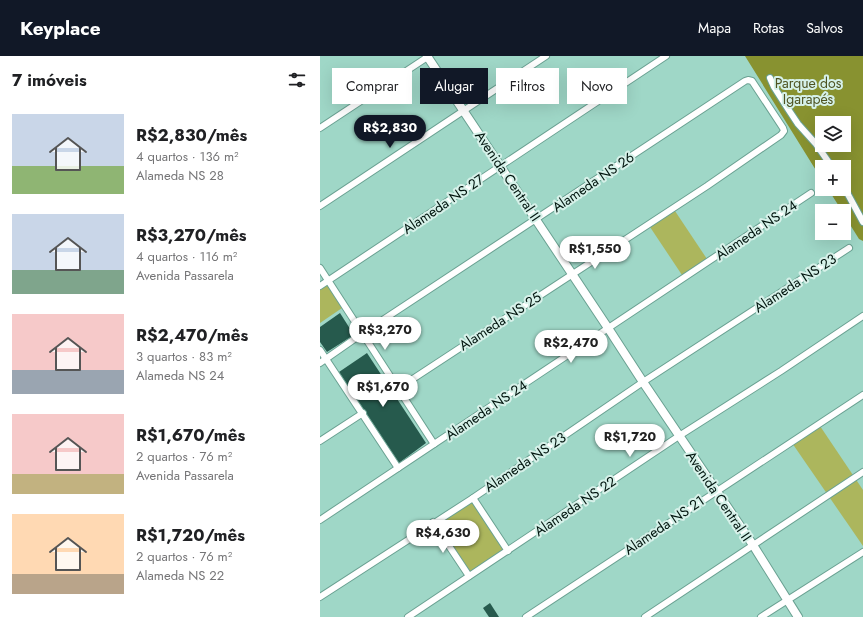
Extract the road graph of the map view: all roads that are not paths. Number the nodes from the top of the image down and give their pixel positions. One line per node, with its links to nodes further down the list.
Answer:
1 (428, 56): 5 (street, Avenida Central II); 6 (street)
2 (546, 56): 5 (street)
3 (666, 56): 9 (street, Alameda NS 27)
4 (770, 78): 8 (street)
5 (464, 111): 9 (street, Avenida Central II); 12 (street)
6 (320, 128)
7 (781, 135): 13 (street, Alameda NS 26); 17 (street, Alameda NS 25)
8 (827, 160)
9 (501, 165): 13 (street, Avenida Central II); 18 (street, Alameda NS 27)
10 (811, 193): 21 (street, Alameda NS 24)
11 (849, 196): 14 (street)
12 (320, 206)
13 (536, 219): 17 (street, Avenida Central II); 22 (street, Alameda NS 26)
14 (863, 222)
15 (849, 248): 26 (street, Alameda NS 23)
16 (320, 268): 18 (street)
17 (572, 274): 21 (street, Avenida Central II); 27 (street, Alameda NS 25)
18 (328, 280): 19 (street, Alameda NS 27); 22 (street)
19 (320, 286)
20 (863, 316): 30 (street, Alameda NS 22)
21 (608, 328): 26 (street, Avenida Central II); 32 (street, Alameda NS 24)
22 (363, 333): 24 (street, Alameda NS 26); 27 (street)
23 (320, 350): 24 (street)
24 (326, 359): 25 (street, Alameda NS 26); 29 (street)
25 (320, 363)
26 (643, 382): 30 (street, Avenida Central II); 36 (street, Alameda NS 23)
27 (399, 388): 32 (street)
28 (863, 395): 35 (street, Alameda NS 21)
29 (363, 413): 31 (street); 33 (street)
30 (679, 436): 35 (street, Avenida Central II); 40 (street, Alameda NS 22)
31 (320, 441)
32 (434, 444): 33 (street, Alameda NS 24)
33 (398, 468): 37 (street, Alameda NS 24)
34 (863, 472): 39 (street)
35 (716, 491): 39 (street, Avenida Central II); 46 (street, Alameda NS 21)
36 (473, 498): 38 (street, Alameda NS 23); 40 (street)
37 (320, 520)
38 (433, 522): 42 (street); 43 (street, Alameda NS 23)
39 (753, 545): 44 (street, Avenida Central II); 47 (street)
40 (508, 551): 42 (street, Alameda NS 22)
41 (863, 552): 44 (street)
42 (469, 576): 45 (street, Alameda NS 22)
43 (320, 597)
44 (786, 600): 48 (street); 49 (street, Avenida Central II)
45 (408, 617)
46 (526, 617)
47 (645, 617)
48 (761, 617)
49 (798, 617)

